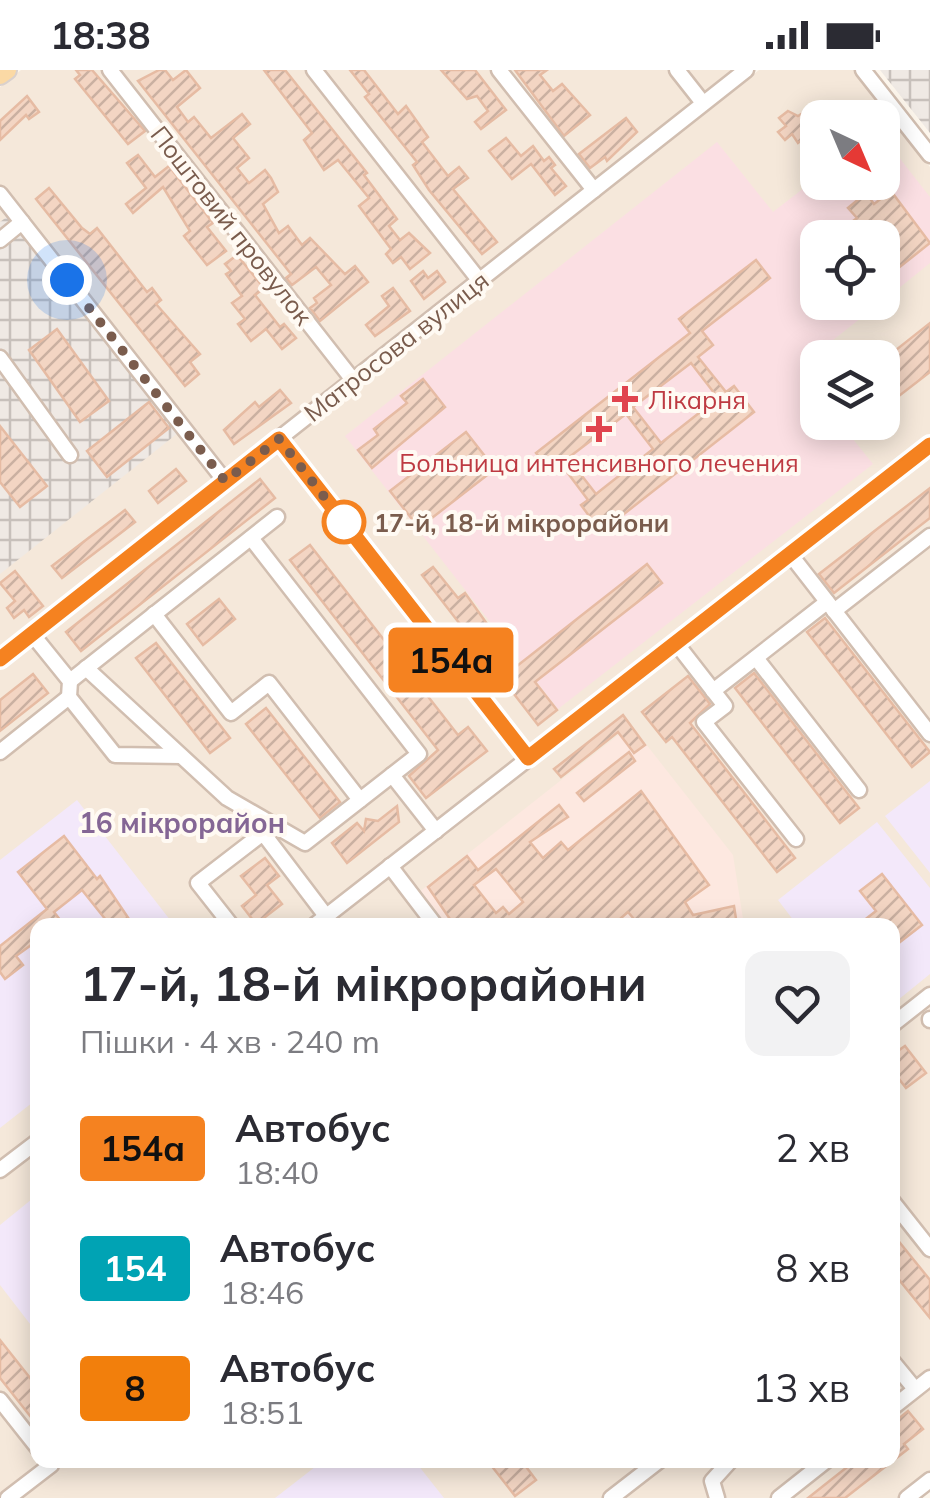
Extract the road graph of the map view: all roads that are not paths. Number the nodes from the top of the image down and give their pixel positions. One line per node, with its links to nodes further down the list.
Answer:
1 (7, 70): 8 (main road)
2 (110, 70): 17 (street, Поштовий провулок)
3 (314, 70): 15 (street)
4 (500, 70): 11 (street)
5 (677, 70): 9 (street)
6 (746, 70): 9 (street, Матросова вулиця)
7 (863, 70): 10 (street)
8 (0, 75)
9 (703, 103): 11 (street, Матросова вулиця)
10 (930, 155)
11 (594, 190): 15 (street, Матросова вулиця)
12 (0, 194): 13 (street)
13 (22, 222): 14 (street); 21 (street)
14 (0, 240)
15 (479, 280): 17 (street, Матросова вулиця)
16 (0, 358): 20 (street)
17 (354, 380): 18 (street, Матросова вулиця)
18 (279, 439): 21 (street, Матросова вулиця); 38 (street)
19 (930, 445): 25 (street)
20 (70, 456)
21 (225, 481): 28 (street, Матросова вулиця)
22 (277, 518): 24 (street)
23 (930, 536): 26 (street)
24 (251, 538): 27 (street); 39 (street)
25 (790, 554): 26 (street); 29 (street)
26 (831, 607): 30 (street); 35 (street)
27 (154, 614): 32 (street); 41 (street)
28 (32, 634): 31 (street, Матросова вулиця); 33 (street)
29 (676, 643): 34 (street); 38 (street)
30 (756, 658): 34 (street); 40 (street)
31 (0, 659)
32 (86, 668): 33 (street); 37 (street)
33 (70, 689): 36 (street); 37 (street)
34 (713, 691): 43 (street)
35 (930, 734)
36 (0, 752)
37 (182, 756): 41 (street)
38 (528, 758): 42 (street)
39 (392, 775): 41 (street); 42 (street)
40 (859, 790)
41 (360, 800)
42 (436, 831): 44 (street)
43 (796, 840)
44 (390, 866): 47 (street); 48 (street)
45 (225, 918): 46 (street)
46 (319, 918)
47 (323, 918)
48 (430, 918)
49 (930, 995): 50 (street)
50 (900, 1019)
51 (30, 1147): 52 (street)
52 (0, 1170)
53 (900, 1211): 54 (street)
54 (930, 1249)
55 (900, 1366): 56 (street)
56 (925, 1383): 58 (street)
57 (0, 1400): 59 (street)
58 (900, 1402)
59 (30, 1438)
60 (47, 1468): 65 (street)
61 (650, 1468): 66 (street)
62 (723, 1468): 67 (street)
63 (817, 1468): 68 (street)
64 (930, 1480): 69 (street)
65 (8, 1498)
66 (611, 1498)
67 (717, 1498)
68 (779, 1498)
69 (907, 1498)

